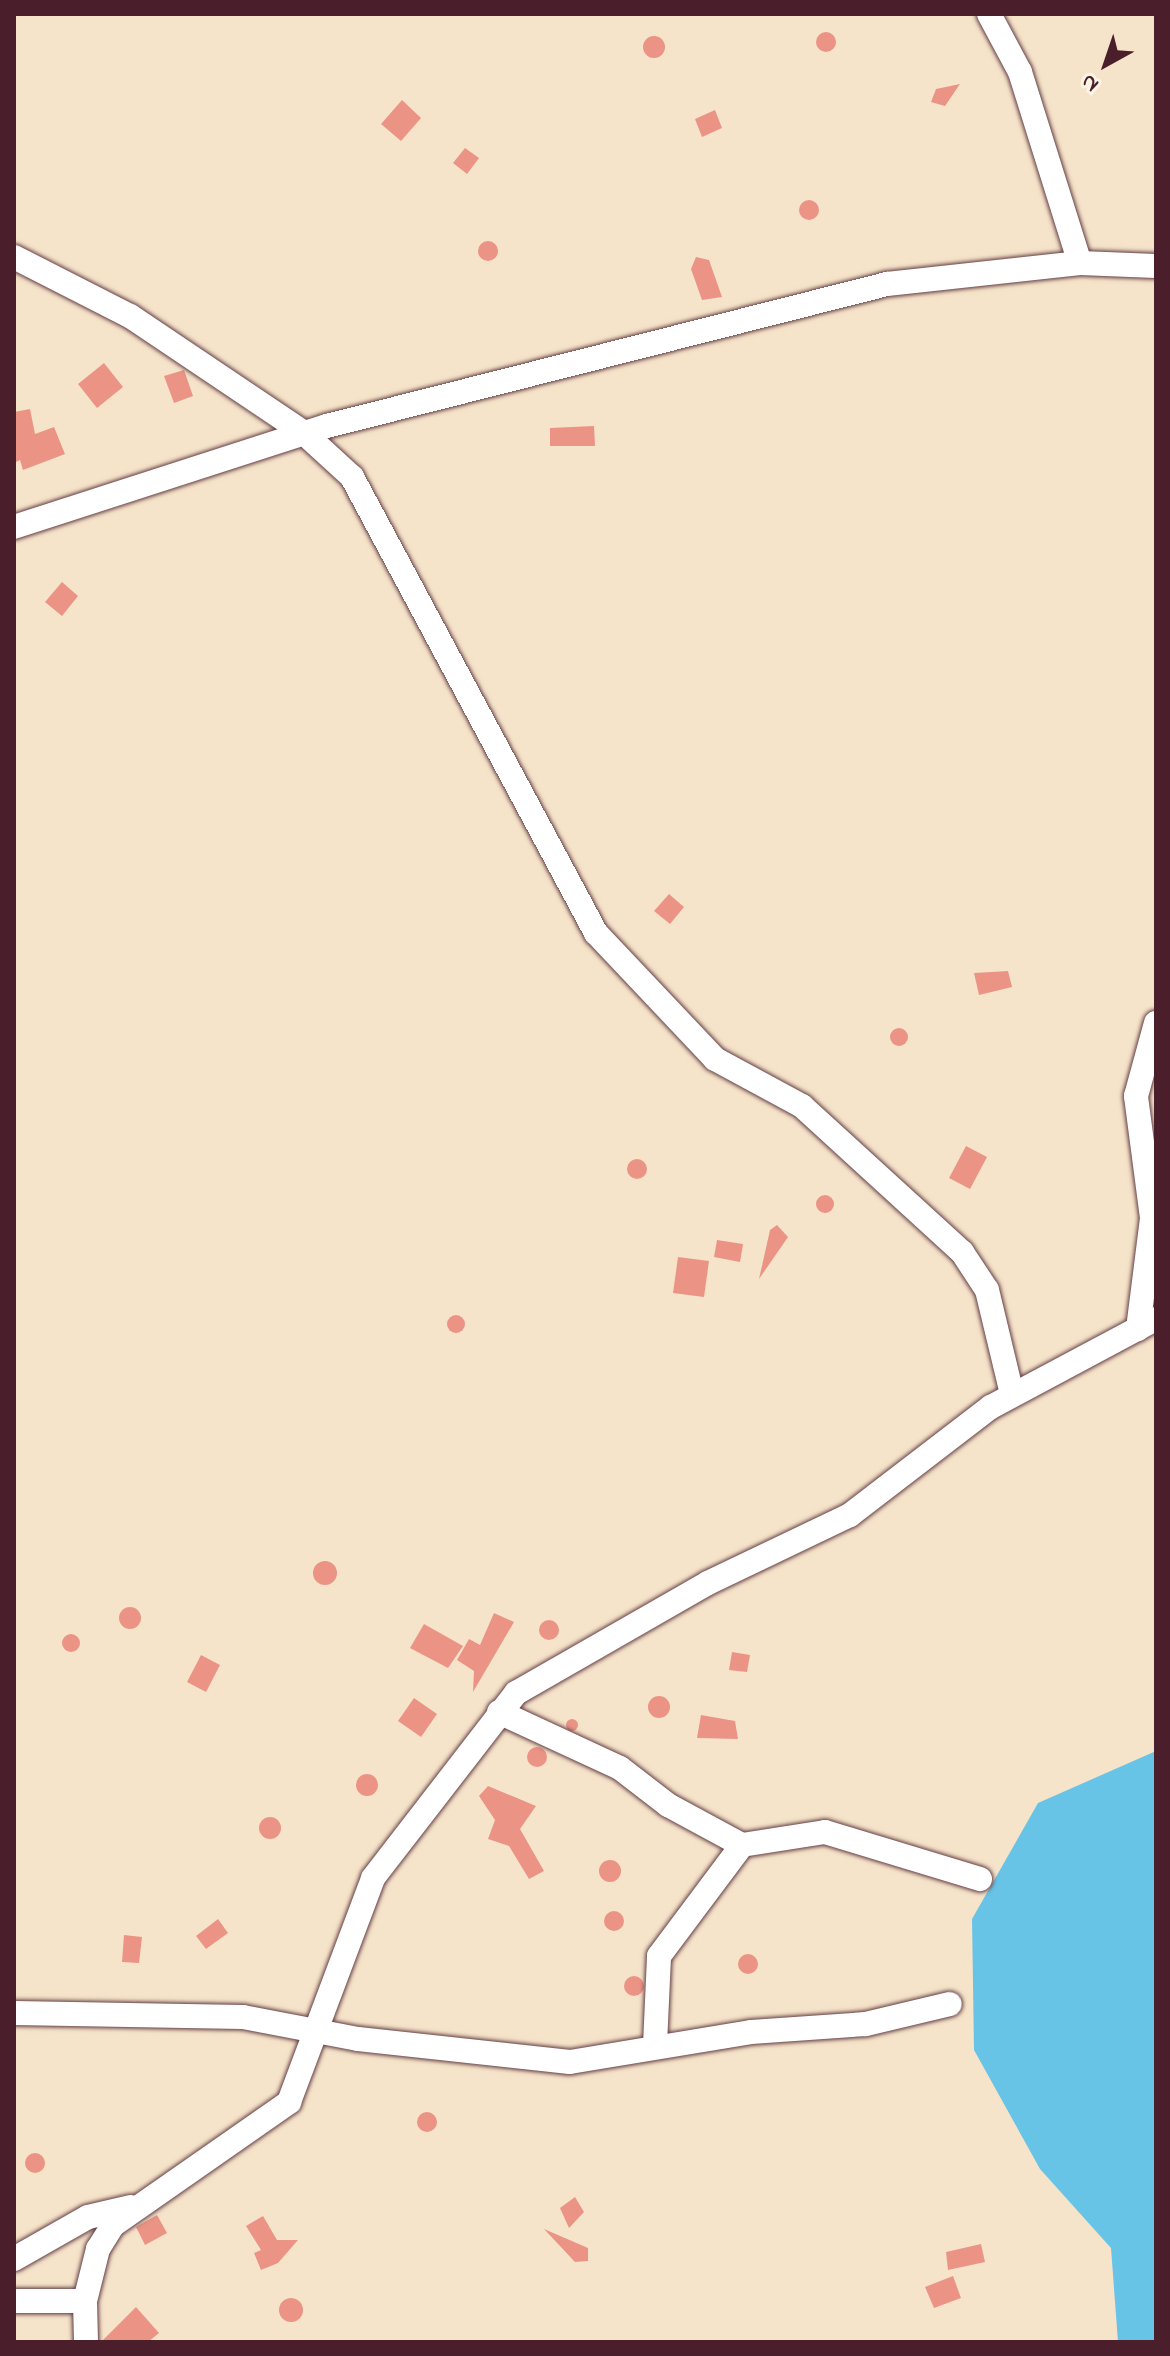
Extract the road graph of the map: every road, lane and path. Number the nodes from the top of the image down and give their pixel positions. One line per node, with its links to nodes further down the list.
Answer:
1 (989, 14): 3 (street)
2 (14, 257): 5 (street)
3 (1080, 263): 4 (street); 5 (street)
4 (1156, 266)
5 (304, 433): 6 (street); 9 (street)
6 (14, 527)
7 (1156, 1023): 8 (street)
8 (1147, 1324): 9 (street)
9 (1012, 1394): 10 (street)
10 (499, 1712): 11 (street); 15 (street)
11 (742, 1845): 12 (street); 16 (street)
12 (980, 1879)
13 (950, 2004): 16 (street)
14 (14, 2013): 15 (street)
15 (314, 2031): 16 (street); 17 (street)
16 (655, 2045)
17 (131, 2207): 18 (street); 20 (street)
18 (14, 2259)
19 (14, 2301): 20 (street)
20 (85, 2301): 21 (street)
21 (86, 2342)

